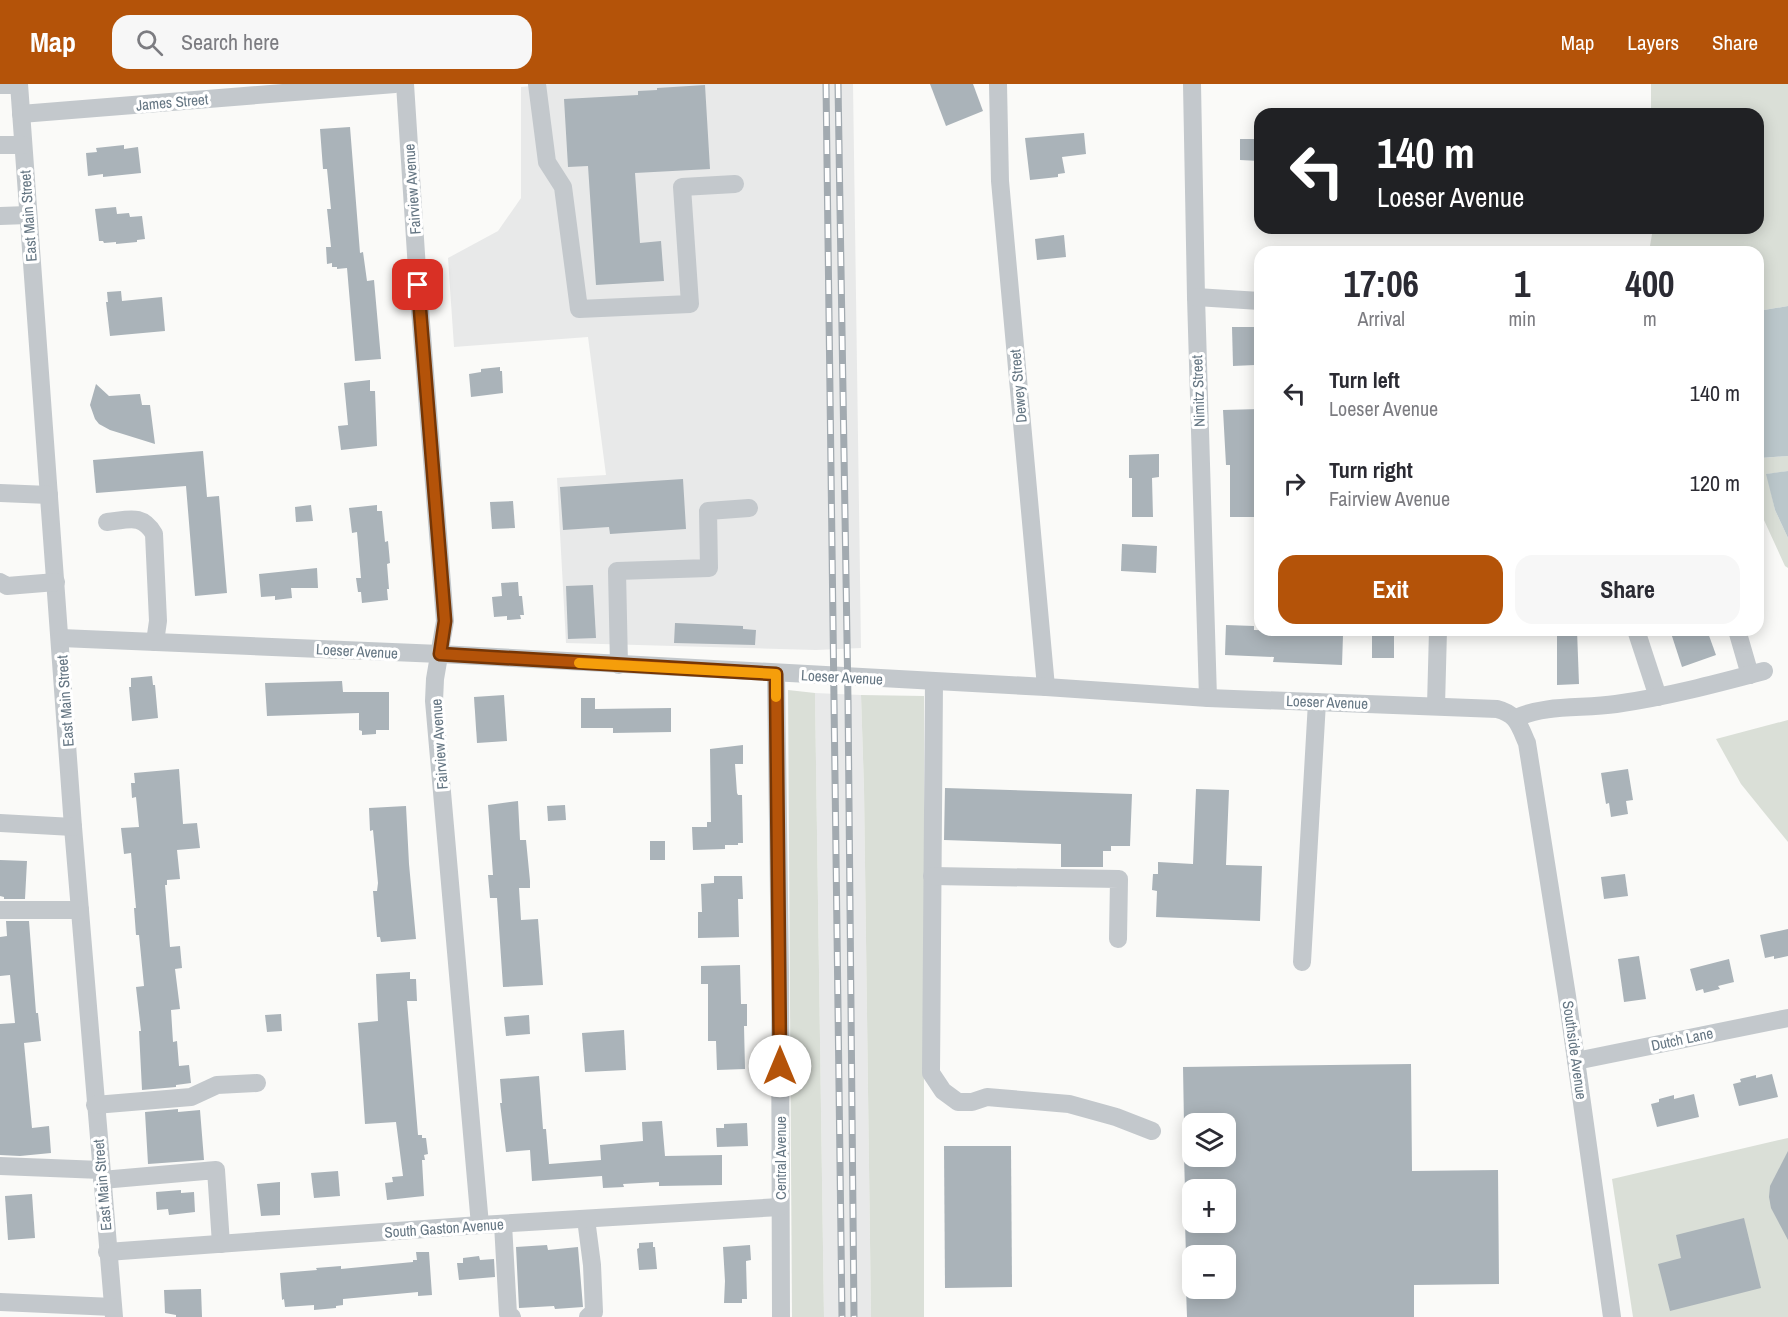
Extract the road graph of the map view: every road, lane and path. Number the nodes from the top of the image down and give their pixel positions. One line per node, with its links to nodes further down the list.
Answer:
1 (19, 84): 7 (street); 8 (street, East Main Street)
2 (395, 84): 8 (street, James Street)
3 (405, 84): 27 (street, Fairview Avenue)
4 (537, 84): 11 (street)
5 (998, 84): 31 (street, Dewey Street)
6 (1192, 84): 14 (street, Nimitz Street)
7 (0, 86)
8 (21, 114): 10 (street, East Main Street)
9 (0, 145): 10 (street)
10 (23, 145): 12 (street, East Main Street)
11 (735, 184)
12 (28, 215): 13 (street); 17 (street, East Main Street)
13 (0, 216)
14 (1196, 297): 15 (street); 33 (street, Nimitz Street)
15 (1254, 301)
16 (0, 493): 17 (street)
17 (48, 495): 21 (street, East Main Street)
18 (749, 508): 28 (street)
19 (107, 522): 26 (street)
20 (0, 582): 21 (street)
21 (56, 582): 25 (street, East Main Street)
22 (1438, 636): 35 (street)
23 (1638, 636): 32 (street)
24 (1740, 636): 32 (street)
25 (61, 638): 26 (street, Loeser Avenue); 38 (street, East Main Street)
26 (155, 642): 27 (street, Loeser Avenue)
27 (440, 654): 28 (street, Loeser Avenue); 54 (street, Fairview Avenue)
28 (619, 665): 29 (street, Loeser Avenue)
29 (776, 674): 30 (street, Loeser Avenue); 51 (street, Central Avenue)
30 (934, 682): 31 (street, Loeser Avenue); 39 (street)
31 (1046, 687): 33 (street, Loeser Avenue)
32 (1658, 697): 36 (street)
33 (1208, 698): 34 (street, Loeser Avenue)
34 (1317, 702): 35 (street, Loeser Avenue); 43 (street)
35 (1436, 706): 36 (street, Loeser Avenue)
36 (1516, 718): 45 (street, Southside Avenue)
37 (0, 823): 38 (street)
38 (73, 827): 41 (street, East Main Street)
39 (932, 876): 42 (street); 48 (street)
40 (0, 910): 41 (street)
41 (80, 910): 47 (street, East Main Street)
42 (1118, 939)
43 (1302, 962)
44 (1788, 1018): 45 (street, Dutch Lane)
45 (1576, 1061): 62 (street, Southside Avenue)
46 (257, 1083): 47 (street)
47 (96, 1105): 50 (street, East Main Street)
48 (1152, 1131)
49 (0, 1166): 50 (street)
50 (101, 1175): 55 (street); 56 (street, East Main Street)
51 (780, 1207): 52 (street, South Gaston Avenue); 61 (street, Central Avenue)
52 (586, 1219): 53 (street, South Gaston Avenue); 59 (street)
53 (503, 1224): 54 (street, South Gaston Avenue); 60 (street)
54 (480, 1226): 55 (street, South Gaston Avenue)
55 (221, 1244): 56 (street, South Gaston Avenue)
56 (107, 1252): 58 (street, East Main Street)
57 (0, 1302): 58 (street)
58 (113, 1312)
59 (591, 1316)
60 (512, 1317)
61 (781, 1317)
62 (1611, 1317)

